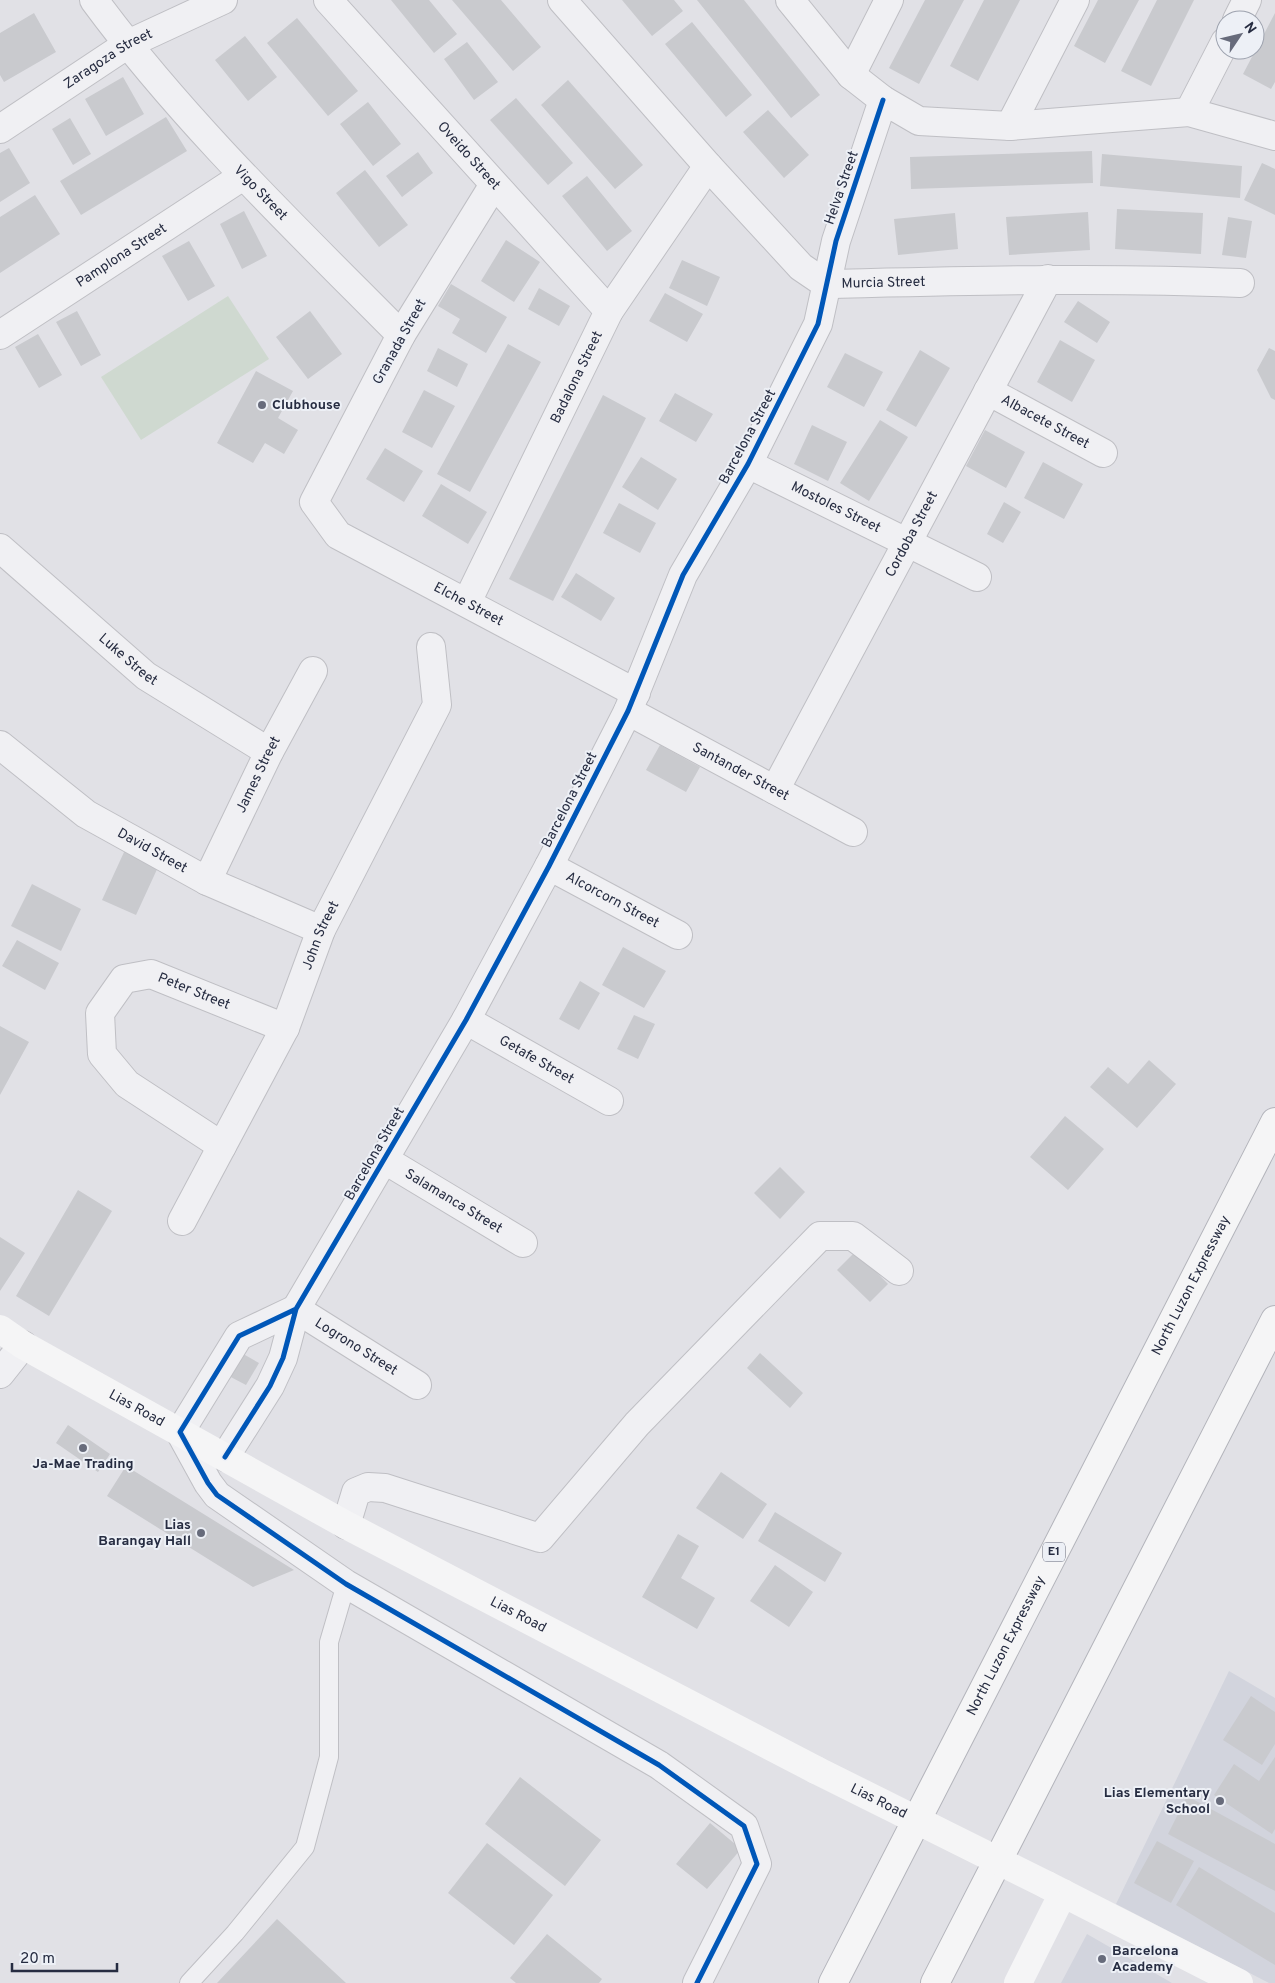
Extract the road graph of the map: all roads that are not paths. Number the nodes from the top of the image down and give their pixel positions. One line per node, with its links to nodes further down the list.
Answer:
1 (94, 0): 8 (street, Vigo Street)
2 (223, 0): 8 (street, Zaragoza Street)
3 (328, 0): 18 (street, Oveido Street)
4 (562, 0): 16 (street, Murcia Street)
5 (790, 0): 10 (street)
6 (889, 0): 10 (street)
7 (1075, 0): 13 (street)
8 (128, 44): 14 (street, Zaragoza Street); 17 (street, Vigo Street)
9 (1215, 60): 12 (street)
10 (851, 75): 11 (street)
11 (883, 100): 13 (street); 21 (street, Helva Street)
12 (1188, 112): 13 (street); 15 (street)
13 (1010, 126)
14 (0, 129)
15 (1275, 136)
16 (708, 166): 21 (street, Murcia Street); 22 (street, Badalona Street)
17 (243, 176): 23 (street, Pamplona Street); 24 (street, Vigo Street)
18 (493, 186): 22 (street, Oveido Street); 24 (street, Granada Street)
19 (1048, 279): 20 (street, Murcia Street); 21 (street, Murcia Street); 25 (street, Cordoba Street)
20 (1240, 283)
21 (826, 284): 27 (street, Barcelona Street)
22 (609, 311): 32 (street, Badalona Street)
23 (0, 335)
24 (401, 336): 28 (street, Granada Street)
25 (988, 391): 26 (street, Albacete Street); 29 (street, Cordoba Street)
26 (1103, 453)
27 (748, 464): 29 (street, Mostoles Street); 35 (street, Barcelona Street)
28 (314, 502): 32 (street, Elche Street)
29 (906, 542): 31 (street, Mostoles Street); 38 (street, Cordoba Street)
30 (0, 548): 37 (street, Luke Street)
31 (977, 577)
32 (467, 602): 35 (street, Elche Street)
33 (431, 647): 42 (street, John Street)
34 (313, 671): 37 (street, James Street)
35 (632, 702): 38 (street, Santander Street); 40 (street, Barcelona Street)
36 (0, 745): 41 (street, David Street)
37 (269, 752): 41 (street, James Street)
38 (774, 790): 39 (street, Santander Street)
39 (853, 832)
40 (549, 866): 43 (street, Alcorcorn Street); 44 (street, Barcelona Street)
41 (207, 881): 42 (street, David Street)
42 (321, 930): 45 (street, John Street)
43 (678, 935)
44 (466, 1020): 46 (street, Getafe Street); 49 (street, Barcelona Street)
45 (285, 1028): 48 (street, John Street); 48 (street, Peter Street)
46 (609, 1100)
47 (1275, 1122): 66 (main road, North Luzon Expressway / E1)
48 (222, 1146): 50 (street, John Street)
49 (385, 1160): 51 (street, Salamanca Street); 53 (street, Barcelona Street)
50 (182, 1221)
51 (523, 1243)
52 (899, 1271): 61 (street)
53 (296, 1309): 58 (street, Logrono Street); 59 (street); 60 (street, Barcelona Street)
54 (1273, 1327): 67 (main road)
55 (0, 1328): 56 (main road, Lias Road)
56 (23, 1345): 57 (street); 59 (main road, Lias Road)
57 (0, 1374)
58 (417, 1385)
59 (180, 1432): 60 (main road, Lias Road); 62 (street)
60 (225, 1457): 61 (main road, Lias Road)
61 (346, 1525): 63 (main road, Lias Road, bridge)
62 (346, 1584): 64 (lane); 65 (street)
63 (1055, 1889): 68 (main road); 69 (main road, Lias Road)
64 (189, 1983)
65 (698, 1983)
66 (833, 1983)
67 (935, 1983)
68 (1018, 1983)
69 (1239, 1983)

